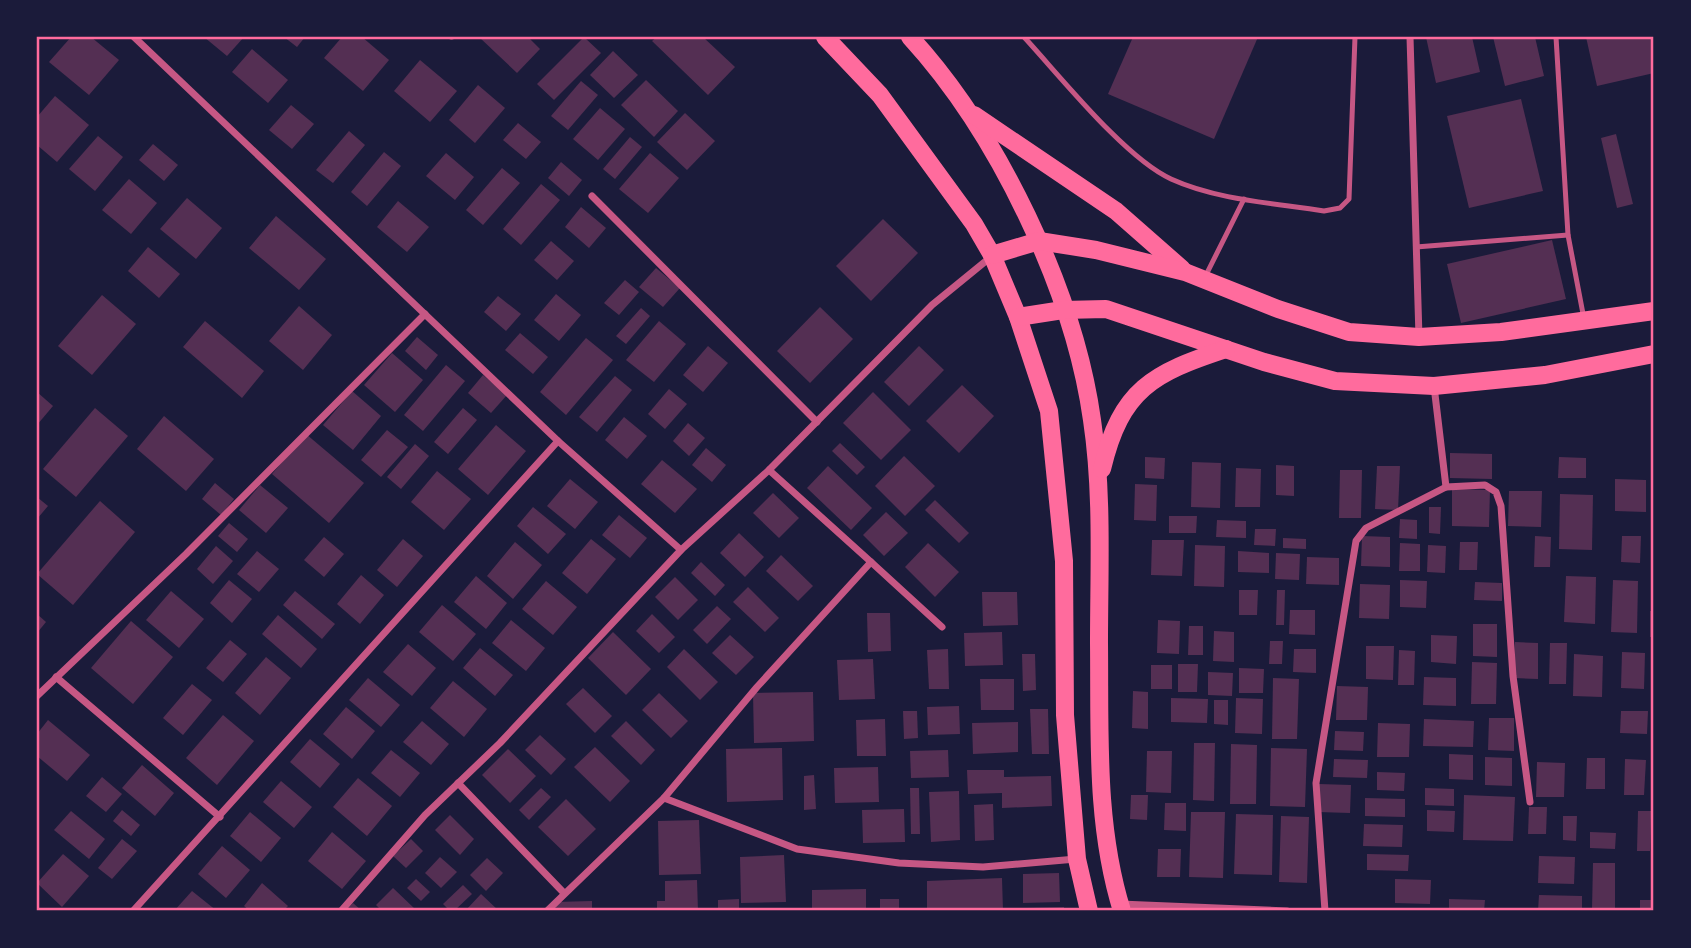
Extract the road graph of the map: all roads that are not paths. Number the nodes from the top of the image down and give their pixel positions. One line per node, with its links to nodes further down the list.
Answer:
1 (134, 37): 19 (street)
2 (825, 37): 14 (main road)
3 (910, 37): 8 (main road)
4 (1024, 37): 10 (lane)
5 (1355, 37): 10 (lane)
6 (1410, 37): 13 (street)
7 (1556, 37): 11 (lane)
8 (971, 113): 12 (main road); 15 (main road)
9 (592, 196): 26 (street)
10 (1244, 198): 16 (lane)
11 (1568, 234): 13 (lane); 21 (lane)
12 (1038, 242): 14 (main road); 15 (main road); 17 (main road)
13 (1416, 247): 22 (street)
14 (992, 255): 20 (main road); 26 (street)
15 (1185, 272): 16 (main road)
16 (1204, 278): 22 (main road)
17 (1063, 310): 20 (main road); 23 (main road); 29 (main road)
18 (1654, 310): 21 (main road)
19 (425, 314): 27 (street); 34 (street)
20 (1018, 317): 40 (main road)
21 (1585, 323): 22 (main road)
22 (1419, 337)
23 (1226, 349): 25 (main road); 29 (main road)
24 (1654, 354): 25 (main road)
25 (1434, 386): 30 (street)
26 (817, 422): 28 (street)
27 (558, 441): 31 (street); 39 (street)
28 (769, 470): 31 (street); 32 (street)
29 (1099, 486): 42 (main road)
30 (1446, 486): 38 (street); 48 (street)
31 (681, 550): 36 (street)
32 (871, 562): 33 (street); 37 (street)
33 (942, 627)
34 (56, 677): 35 (street); 39 (street)
35 (37, 696)
36 (458, 783): 41 (street); 44 (street)
37 (664, 798): 40 (street); 41 (street)
38 (1530, 802)
39 (220, 817): 43 (street)
40 (1077, 859): 46 (main road)
41 (564, 892): 45 (street)
42 (1121, 908): 47 (street)
43 (133, 911)
44 (341, 911)
45 (547, 911)
46 (1089, 911)
47 (1287, 911)
48 (1325, 911)

